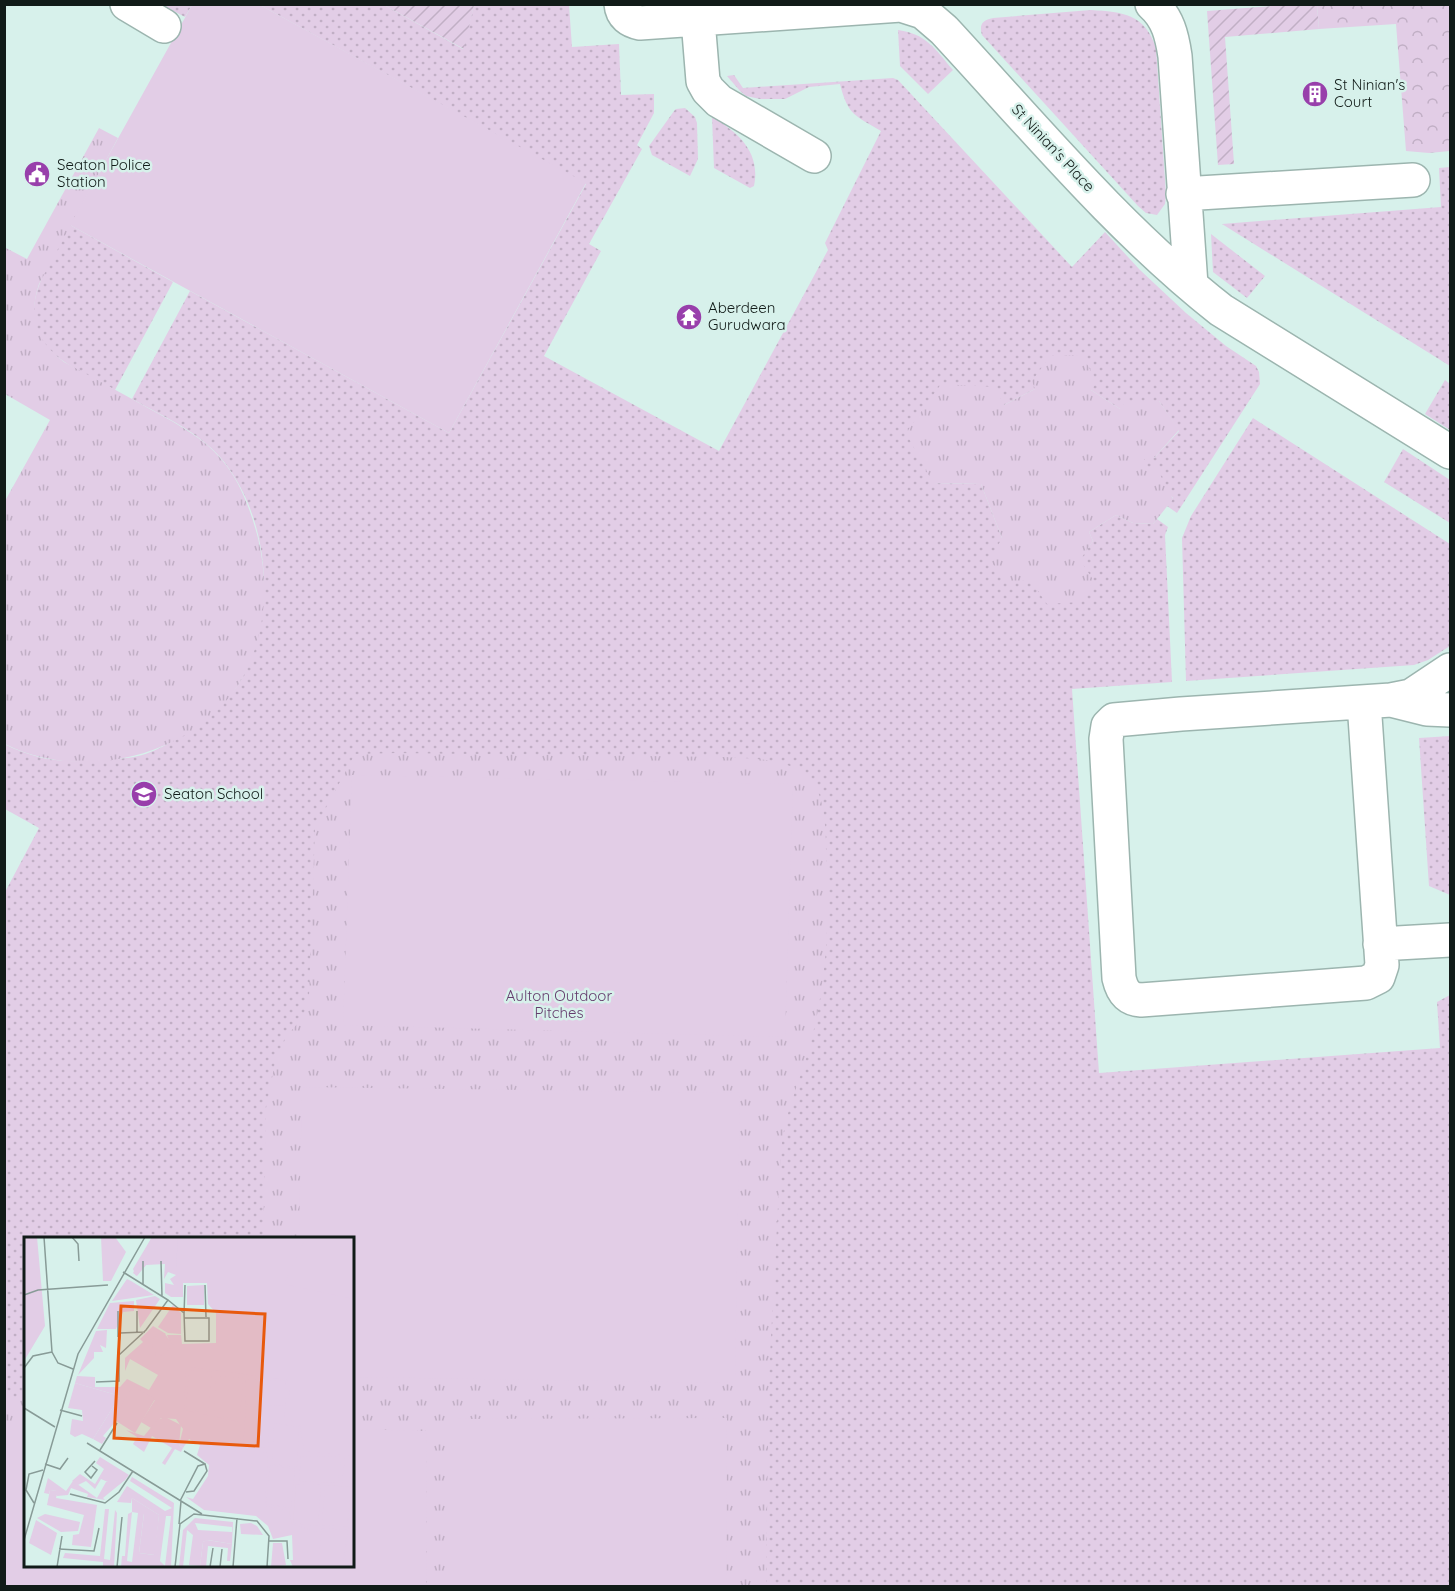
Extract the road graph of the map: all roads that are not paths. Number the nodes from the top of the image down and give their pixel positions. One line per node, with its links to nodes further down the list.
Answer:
1 (127, 4): 6 (lane)
2 (621, 4): 5 (lane, St Ninian's Place)
3 (1152, 4): 9 (lane)
4 (903, 5): 5 (lane, St Ninian's Place); 10 (lane, St Ninian's Place)
5 (698, 20): 7 (lane)
6 (164, 26)
7 (814, 156)
8 (1413, 180): 9 (lane)
9 (1183, 194): 10 (lane)
10 (1191, 285): 11 (lane, St Ninian's Place)
11 (1450, 452)
12 (1450, 670): 13 (lane)
13 (1377, 701): 14 (lane); 16 (lane); 16 (lane)
14 (1450, 710)
15 (1450, 940): 16 (lane)
16 (1380, 944)

